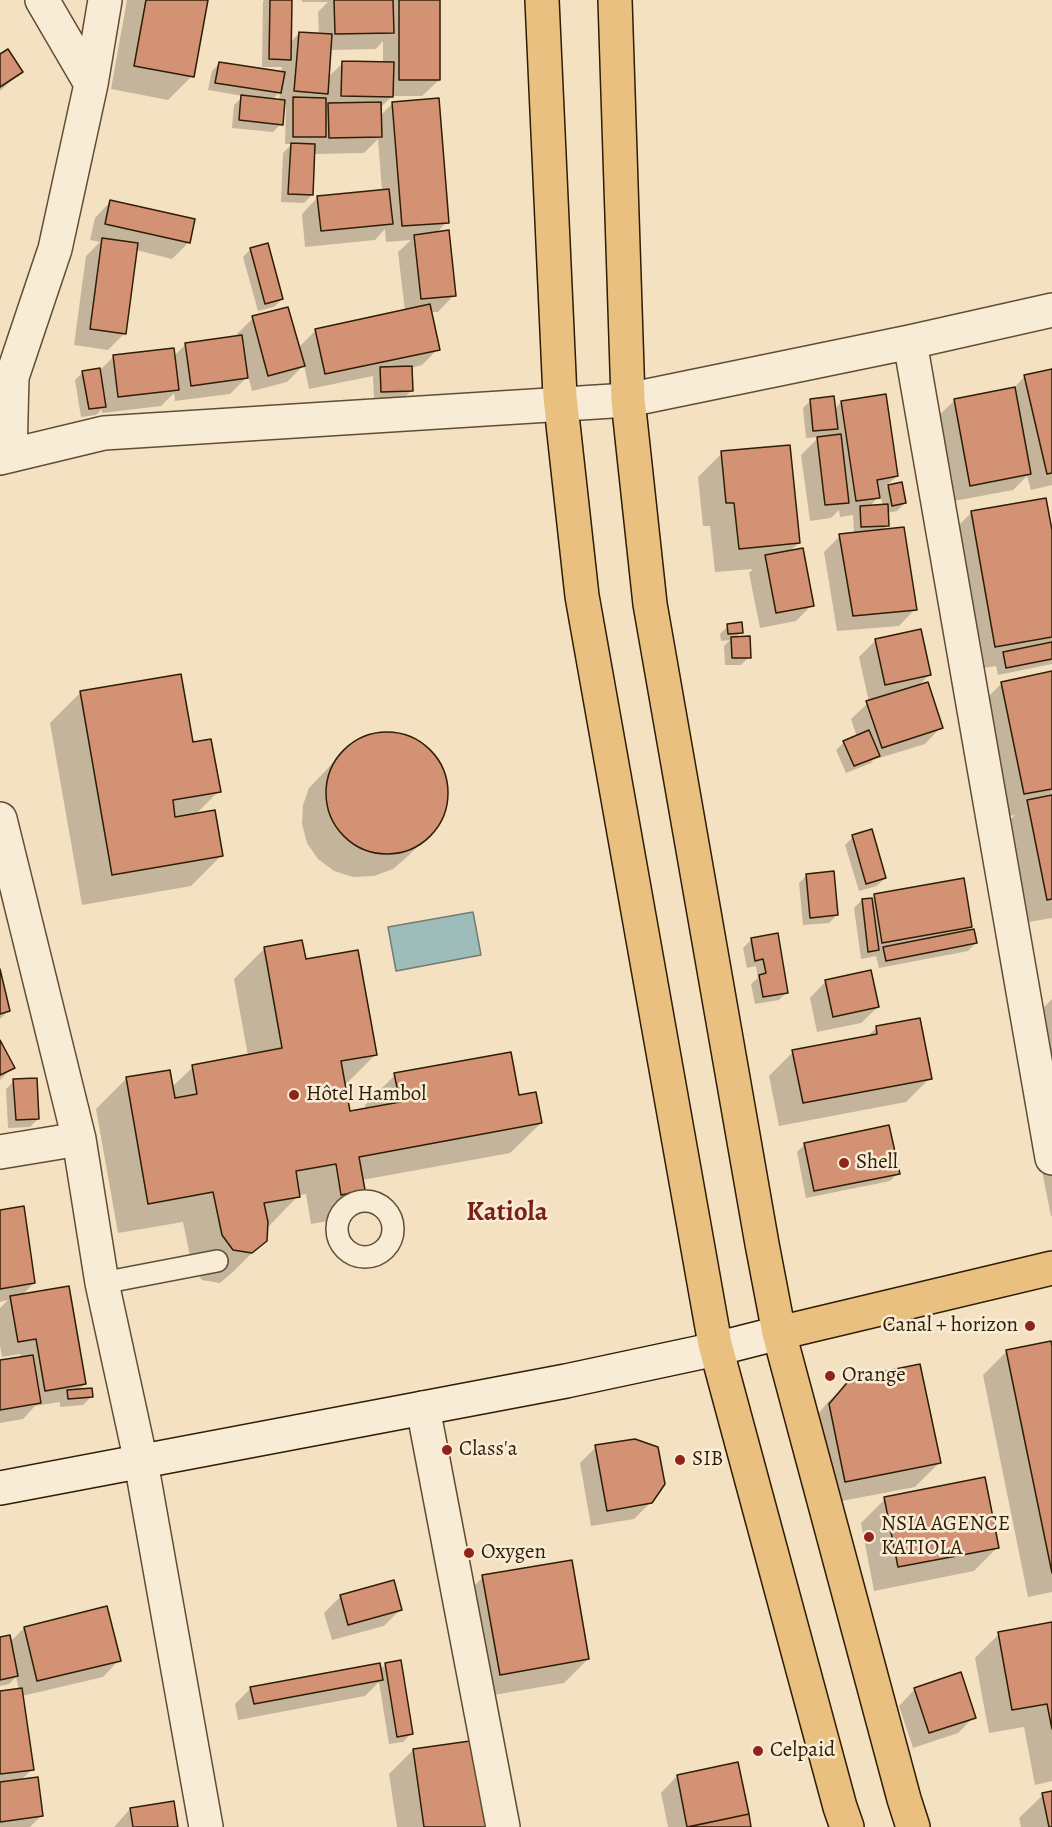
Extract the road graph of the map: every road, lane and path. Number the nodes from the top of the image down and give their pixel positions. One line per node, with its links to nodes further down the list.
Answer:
1 (42, 0): 5 (street)
2 (105, 0): 5 (street)
3 (542, 0): 9 (main road)
4 (615, 0): 8 (main road)
5 (91, 84): 10 (street)
6 (1052, 310): 7 (street)
7 (910, 342): 8 (street); 14 (street)
8 (628, 400): 9 (street); 18 (main road)
9 (560, 404): 10 (street); 19 (main road)
10 (5, 457)
11 (0, 819): 12 (street)
12 (78, 1139): 13 (street); 17 (street)
13 (0, 1152)
14 (1052, 1158)
15 (217, 1261): 17 (lane)
16 (1052, 1268): 18 (main road)
17 (102, 1283): 21 (street)
18 (779, 1333): 19 (street); 26 (main road)
19 (716, 1349): 20 (street); 25 (main road)
20 (423, 1408): 21 (street); 24 (street)
21 (141, 1462): 22 (street); 23 (street)
22 (0, 1488)
23 (206, 1827)
24 (503, 1827)
25 (848, 1827)
26 (913, 1827)

